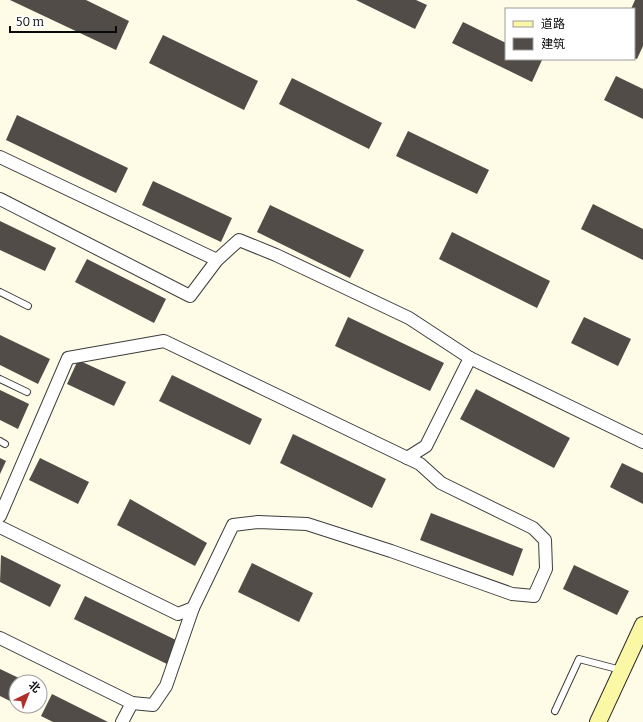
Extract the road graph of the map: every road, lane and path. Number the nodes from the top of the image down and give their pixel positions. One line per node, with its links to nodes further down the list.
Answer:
1 (0, 157): 3 (street)
2 (0, 199): 3 (street)
3 (217, 260): 6 (street)
4 (0, 292): 5 (lane)
5 (28, 306)
6 (470, 358): 9 (street); 10 (street)
7 (0, 379): 8 (lane)
8 (27, 392)
9 (643, 442)
10 (407, 458): 11 (street); 13 (street)
11 (0, 516)
12 (0, 527): 13 (street)
13 (193, 608): 17 (street)
14 (643, 626): 16 (street)
15 (0, 638): 17 (street)
16 (622, 670): 18 (lane); 20 (street)
17 (132, 703): 19 (street)
18 (554, 711)
19 (122, 722)
20 (598, 722)

